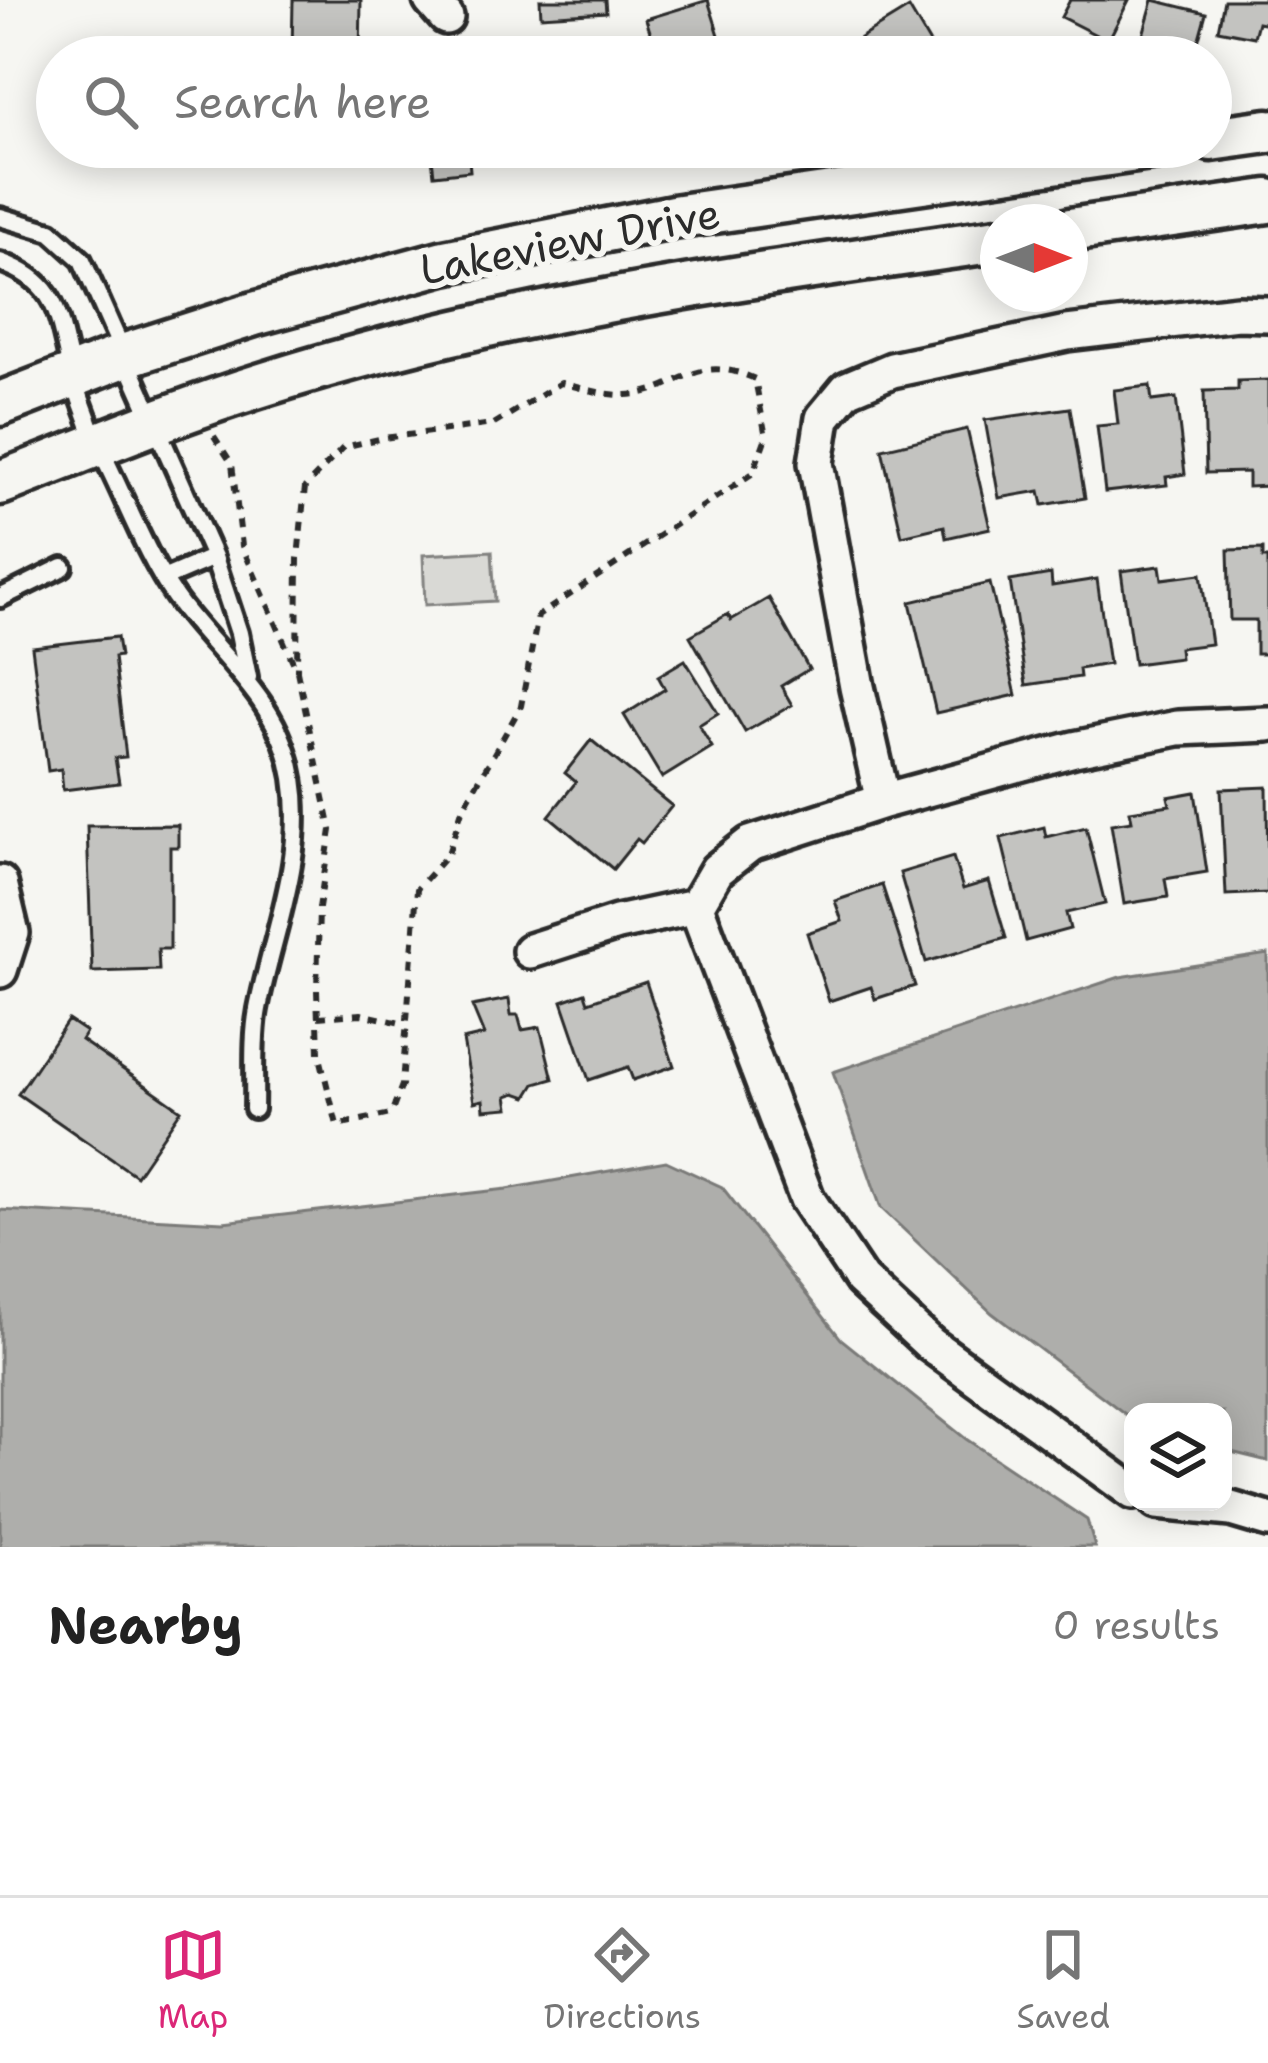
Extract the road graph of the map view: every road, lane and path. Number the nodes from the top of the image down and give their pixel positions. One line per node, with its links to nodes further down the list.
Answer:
1 (1268, 131): 2 (street)
2 (1232, 136)
3 (1013, 168): 4 (street, Lakeview Drive)
4 (979, 173): 6 (street); 12 (street, Lakeview Drive)
5 (1268, 201): 8 (street)
6 (985, 204)
7 (0, 218): 12 (lane)
8 (1088, 227)
9 (980, 243): 15 (street, Lakeview Drive)
10 (0, 262): 13 (lane)
11 (1268, 314): 26 (street)
12 (126, 355): 13 (street, Lakeview Drive); 15 (lane)
13 (73, 374): 14 (street, Lakeview Drive); 17 (lane)
14 (0, 404)
15 (153, 424): 17 (street, Lakeview Drive); 19 (lane)
16 (212, 433): 23 (path)
17 (98, 445): 18 (street, Lakeview Drive); 21 (lane)
18 (0, 483)
19 (214, 557): 21 (lane); 24 (lane)
20 (63, 567): 22 (lane)
21 (165, 578): 24 (lane)
22 (0, 598)
23 (297, 671): 31 (path); 32 (path)
24 (248, 679): 33 (lane)
25 (1268, 724): 26 (street)
26 (883, 801): 28 (street)
27 (0, 884): 30 (street)
28 (696, 906): 29 (street); 34 (street)
29 (530, 951)
30 (0, 970)
31 (318, 1017): 32 (path); 32 (path)
32 (405, 1024)
33 (254, 1109)
34 (1124, 1485)
35 (1232, 1509): 36 (street)
36 (1268, 1520)

